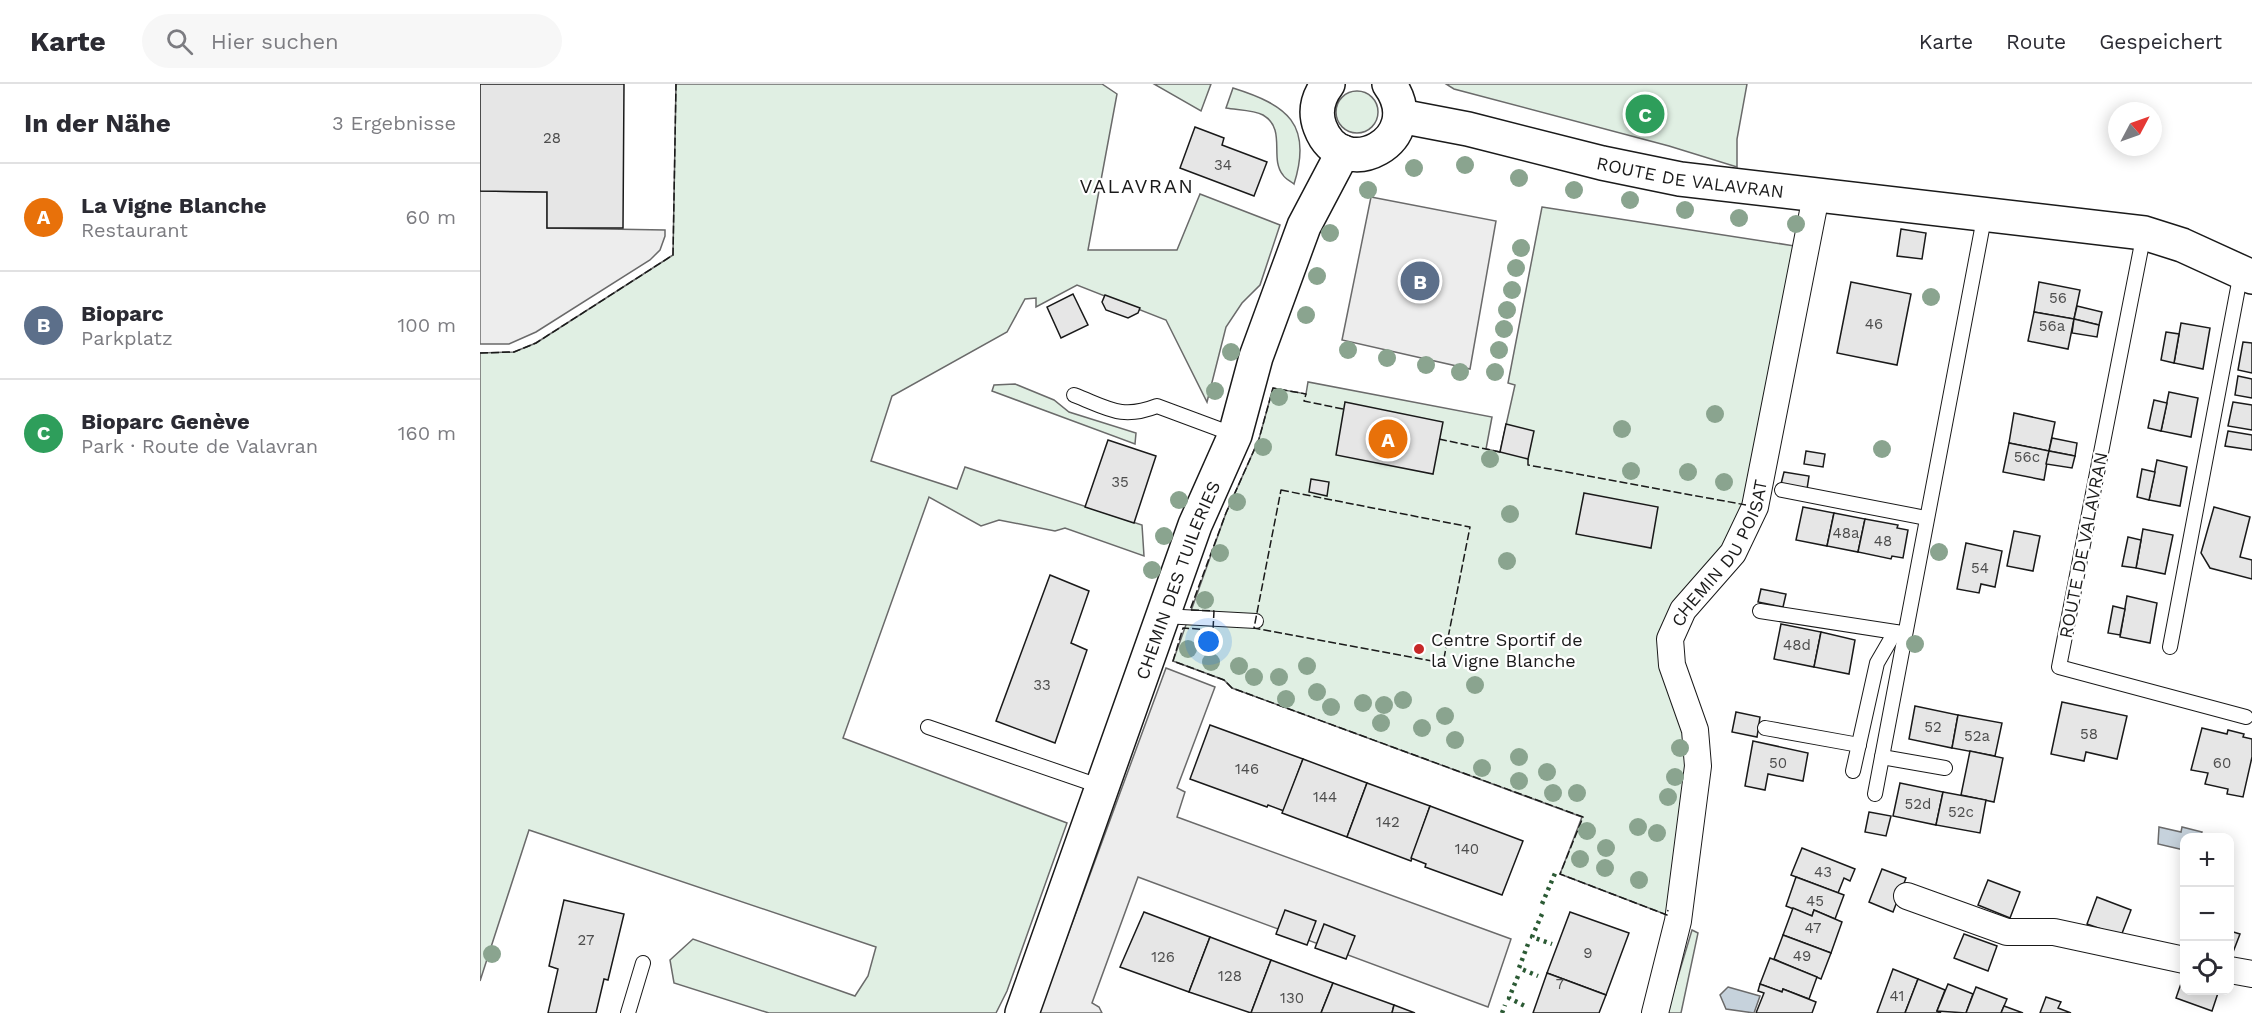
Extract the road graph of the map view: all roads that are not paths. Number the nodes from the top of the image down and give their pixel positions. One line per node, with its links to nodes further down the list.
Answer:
1 (1389, 84): 3 (street)
2 (1316, 87): 4 (street)
3 (1400, 117): 4 (street); 5 (street, ROUTE DE VALAVRAN)
4 (1343, 152): 10 (street, CHEMIN DES TUILERIES)
5 (1816, 196): 6 (street, ROUTE DE VALAVRAN); 34 (street, CHEMIN DU POISAT)
6 (1985, 213): 7 (street, ROUTE DE VALAVRAN); 12 (lane)
7 (2144, 233): 8 (street, ROUTE DE VALAVRAN); 18 (lane, ROUTE DE VALAVRAN)
8 (2246, 274): 17 (lane, ROUTE DE VALAVRAN)
9 (1092, 386): 10 (lane)
10 (1235, 435): 14 (street, CHEMIN DES TUILERIES)
11 (1782, 490): 12 (lane)
12 (1926, 518): 16 (lane)
13 (1760, 611): 16 (lane)
14 (1163, 616): 15 (lane); 25 (street, CHEMIN DES TUILERIES)
15 (1256, 621)
16 (1900, 633): 21 (lane); 22 (lane)
17 (2170, 647)
18 (2246, 717)
19 (928, 727): 25 (lane)
20 (1765, 728): 21 (lane)
21 (1859, 745): 24 (lane)
22 (1882, 757): 23 (lane); 26 (lane)
23 (1945, 768)
24 (1853, 771)
25 (1102, 787): 33 (street, CHEMIN DES TUILERIES)
26 (1875, 794)
27 (1907, 896): 28 (street)
28 (2180, 959)
29 (643, 963): 32 (lane)
30 (2234, 971): 31 (street)
31 (2252, 974)
32 (628, 1013)
33 (1022, 1013)
34 (1655, 1013)

